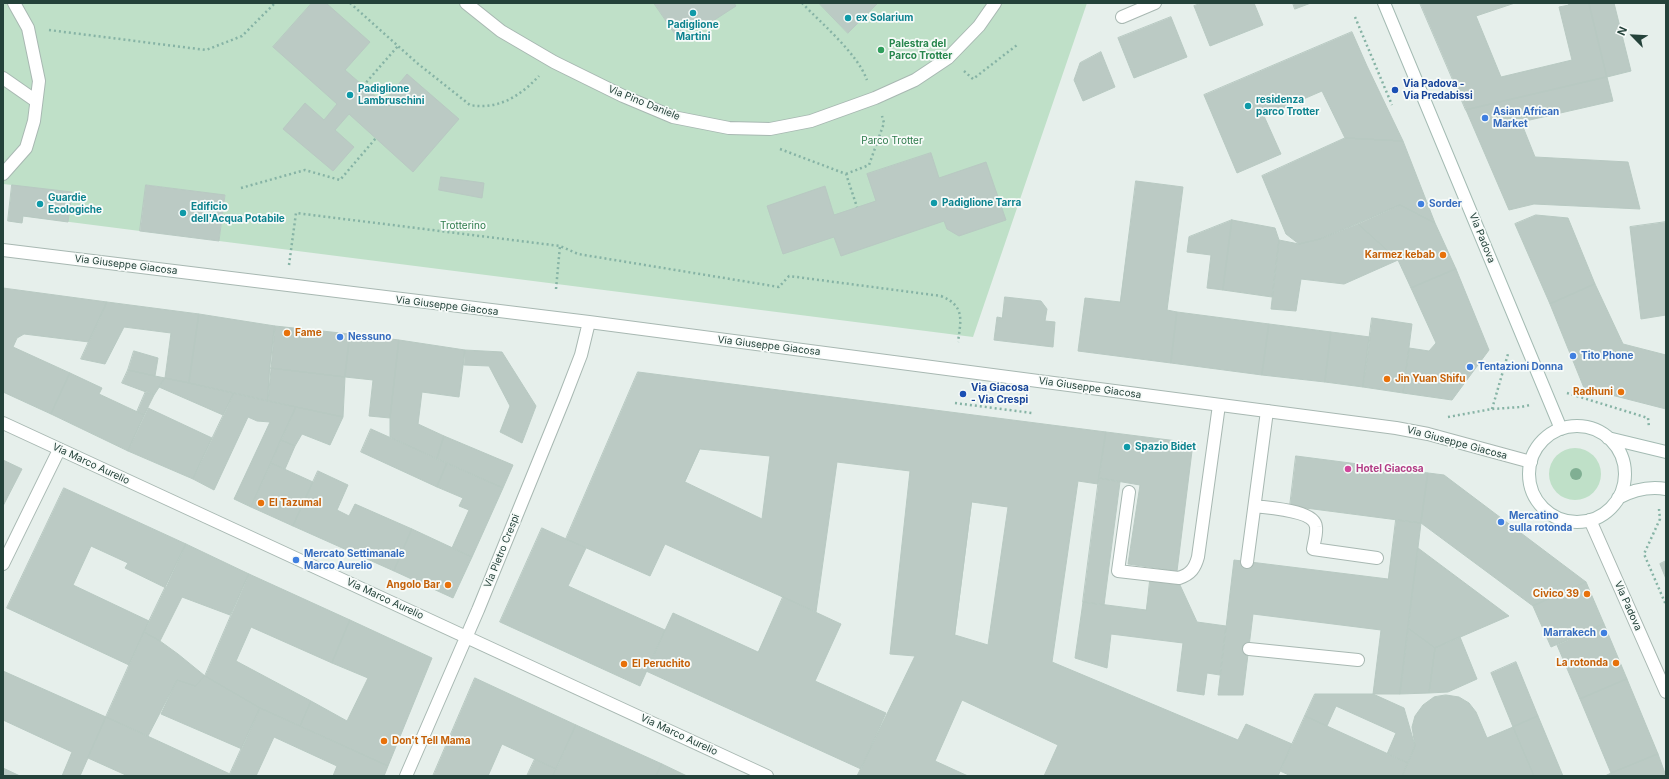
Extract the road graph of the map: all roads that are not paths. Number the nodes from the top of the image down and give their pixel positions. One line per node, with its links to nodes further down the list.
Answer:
1 (14, 3): 8 (street)
2 (466, 3): 3 (street, Via Pino Daniele)
3 (995, 3)
4 (1155, 3): 6 (street)
5 (1384, 3): 15 (street, Via Padova)
6 (1122, 17)
7 (3, 78): 8 (street)
8 (36, 101): 9 (street)
9 (3, 174)
10 (3, 250): 11 (street, Via Giuseppe Giacosa)
11 (589, 322): 12 (street, Via Giuseppe Giacosa); 28 (street, Via Pietro Crespi)
12 (1219, 405): 13 (street, Via Giuseppe Giacosa); 21 (street)
13 (1267, 411): 19 (street, Via Giuseppe Giacosa); 23 (street)
14 (3, 423): 17 (street, Via Marco Aurelio)
15 (1561, 429): 16 (street); 19 (street)
16 (1608, 438): 18 (street); 22 (street)
17 (59, 450): 27 (street); 28 (street, Via Marco Aurelio)
18 (1666, 452)
19 (1531, 462): 24 (street)
20 (1666, 489): 22 (street)
21 (1129, 492)
22 (1618, 498): 24 (street)
23 (1255, 506): 25 (street); 26 (street)
24 (1590, 520): 31 (street, Via Padova)
25 (1377, 558)
26 (1247, 562)
27 (3, 564)
28 (466, 636): 32 (street, Via Pietro Crespi); 33 (street, Via Marco Aurelio)
29 (1249, 649): 30 (street)
30 (1358, 660)
31 (1666, 692)
32 (406, 776)
33 (767, 776)

